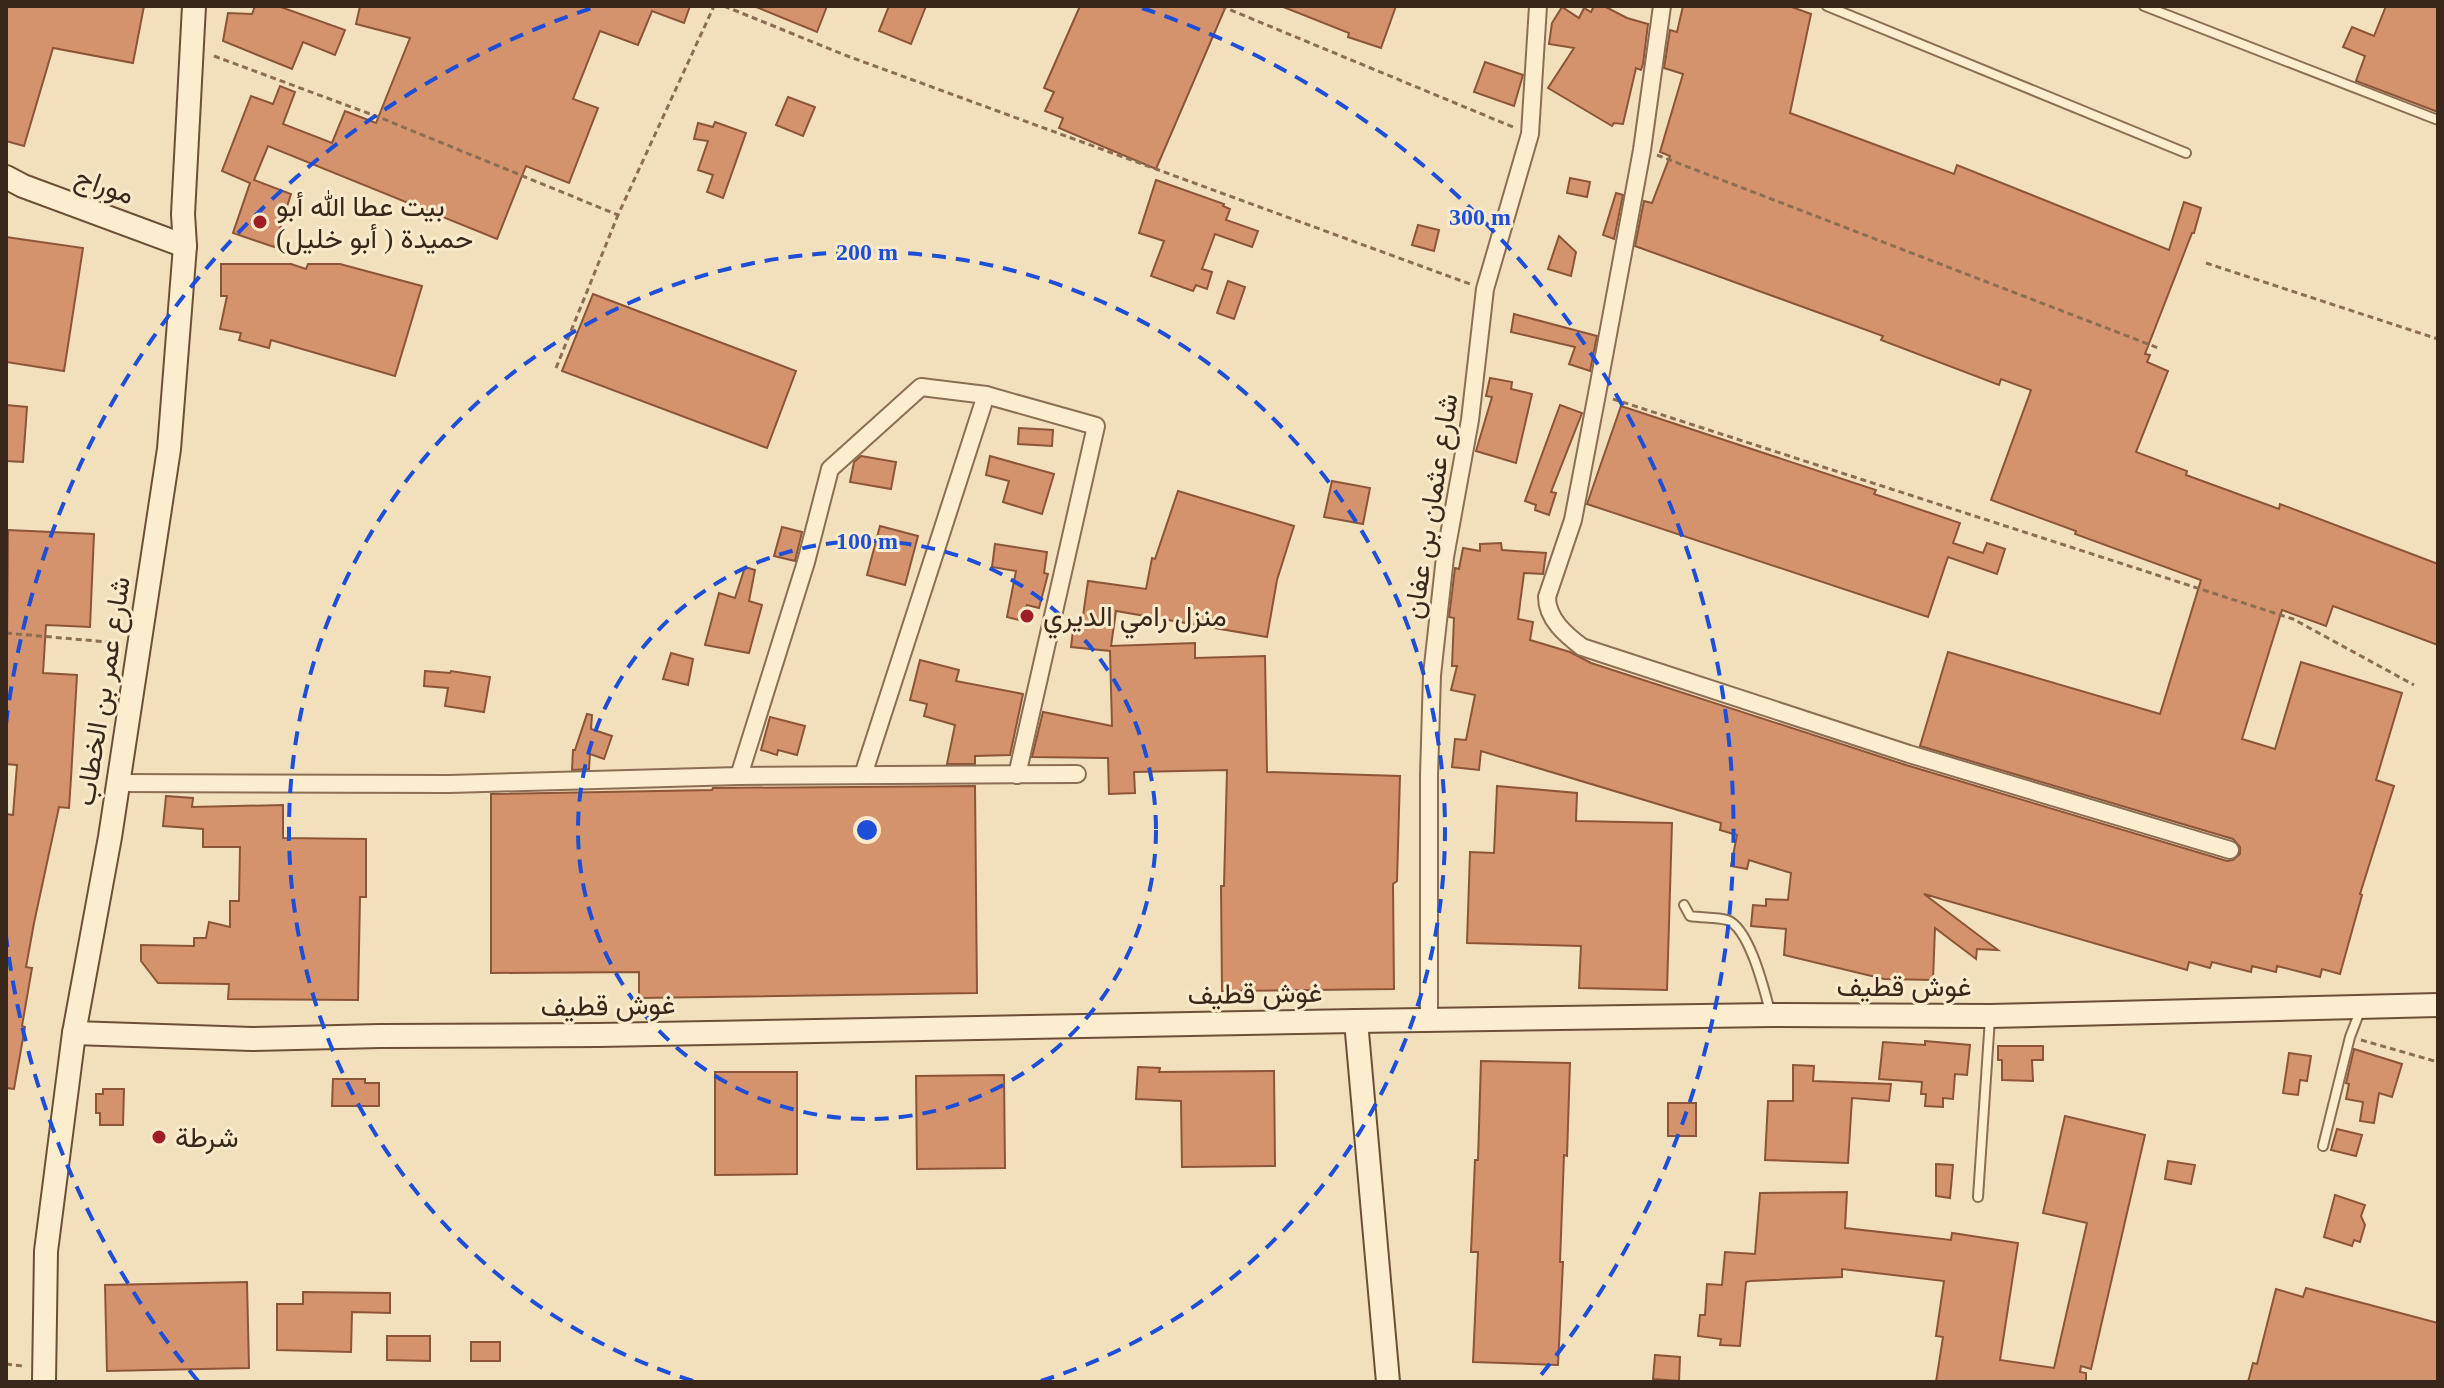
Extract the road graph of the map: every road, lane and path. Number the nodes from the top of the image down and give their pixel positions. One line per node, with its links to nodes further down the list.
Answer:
1 (194, 6): 9 (main road, شارع عمر بن الخطاب)
2 (714, 6): 15 (path)
3 (724, 6): 18 (path)
4 (1221, 6): 11 (path)
5 (1538, 6): 11 (street, شارع عثمان بن عفان)
6 (1662, 6): 12 (street)
7 (1827, 6): 13 (lane)
8 (2144, 6): 10 (lane)
9 (193, 48): 15 (path); 16 (main road, شارع عمر بن الخطاب)
10 (2438, 120)
11 (1530, 134): 18 (street, شارع عثمان بن عفان)
12 (1642, 150): 20 (path); 22 (street)
13 (2186, 153)
14 (6, 177): 16 (main road, موراج)
15 (618, 215): 21 (path)
16 (185, 246): 25 (main road, شارع عمر بن الخطاب)
17 (2206, 263): 19 (path)
18 (1485, 289): 39 (street, شارع عثمان بن عفان)
19 (2438, 339)
20 (2161, 349)
21 (556, 368)
22 (1597, 394): 26 (path); 32 (street)
23 (986, 395): 28 (street); 29 (street); 30 (street)
24 (6, 633): 25 (path)
25 (139, 644): 31 (main road, شارع عمر بن الخطاب)
26 (2414, 685)
27 (1077, 774): 29 (street)
28 (863, 775): 29 (street); 30 (street)
29 (1017, 775)
30 (739, 776): 31 (street)
31 (117, 783): 40 (main road, شارع عمر بن الخطاب)
32 (2230, 850)
33 (1684, 905): 36 (lane)
34 (2438, 1005): 35 (main road, غوش قطيف)
35 (2362, 1006): 37 (main road, غوش قطيف); 41 (lane)
36 (1772, 1015): 37 (main road, غوش قطيف); 39 (main road, غوش قطيف)
37 (1990, 1016): 44 (lane)
38 (1356, 1021): 39 (main road, غوش قطيف); 40 (main road, غوش قطيف); 46 (main road)
39 (1429, 1021)
40 (74, 1033): 45 (main road, شارع عمر بن الخطاب)
41 (2350, 1037): 42 (path); 43 (lane)
42 (2438, 1062)
43 (2323, 1146)
44 (1978, 1197)
45 (44, 1382)
46 (1388, 1382)

